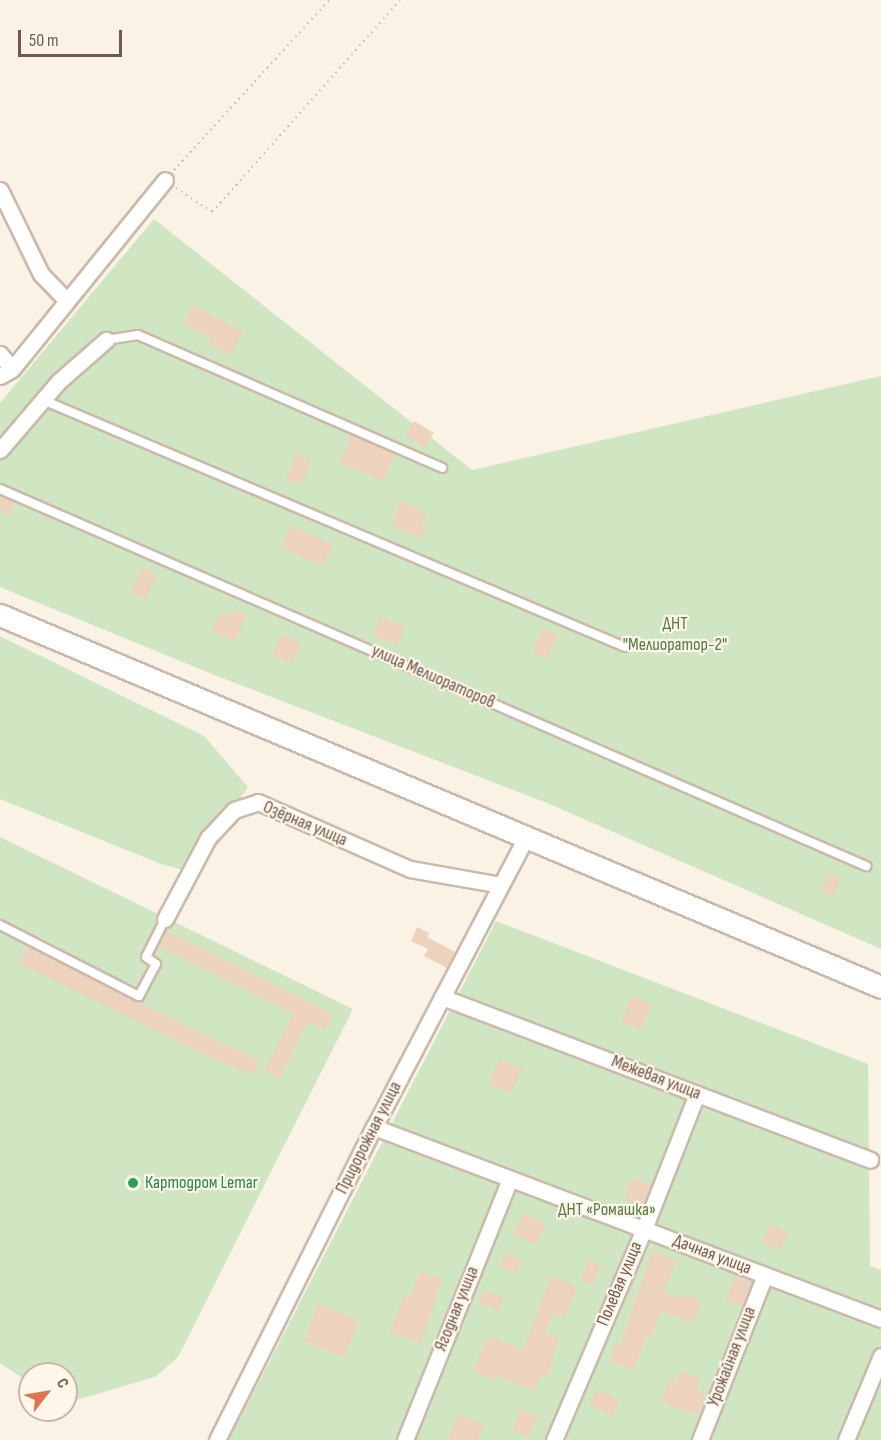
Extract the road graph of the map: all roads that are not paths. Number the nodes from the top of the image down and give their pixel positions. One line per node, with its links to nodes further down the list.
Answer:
1 (165, 180): 3 (street)
2 (0, 190): 3 (street)
3 (67, 301): 6 (street)
4 (106, 340): 7 (street); 9 (lane)
5 (0, 354): 6 (street)
6 (6, 372)
7 (43, 400): 8 (street); 12 (lane)
8 (0, 450)
9 (442, 468)
10 (0, 489): 14 (lane, улица Мелиораторов)
11 (0, 615): 13 (main road)
12 (625, 647)
13 (526, 838): 15 (street, Придорожная улица); 18 (main road)
14 (866, 866)
15 (501, 885): 16 (street, Озёрная улица); 19 (street, Придорожная улица)
16 (165, 919): 17 (lane)
17 (0, 925)
18 (881, 987)
19 (442, 997): 20 (street, Межевая улица); 21 (street, Придорожная улица)
20 (697, 1094): 22 (street, Межевая улица); 24 (street, Полевая улица)
21 (374, 1127): 23 (street, Дачная улица); 28 (street, Придорожная улица)
22 (870, 1160)
23 (510, 1179): 24 (street, Дачная улица); 29 (street, Ягодная улица)
24 (644, 1229): 25 (street, Дачная улица); 30 (street, Полевая улица)
25 (765, 1275): 26 (street, Дачная улица); 31 (street, Урожайная улица)
26 (881, 1319)
27 (881, 1356): 32 (street)
28 (217, 1440)
29 (405, 1440)
30 (554, 1440)
31 (700, 1440)
32 (846, 1440)

